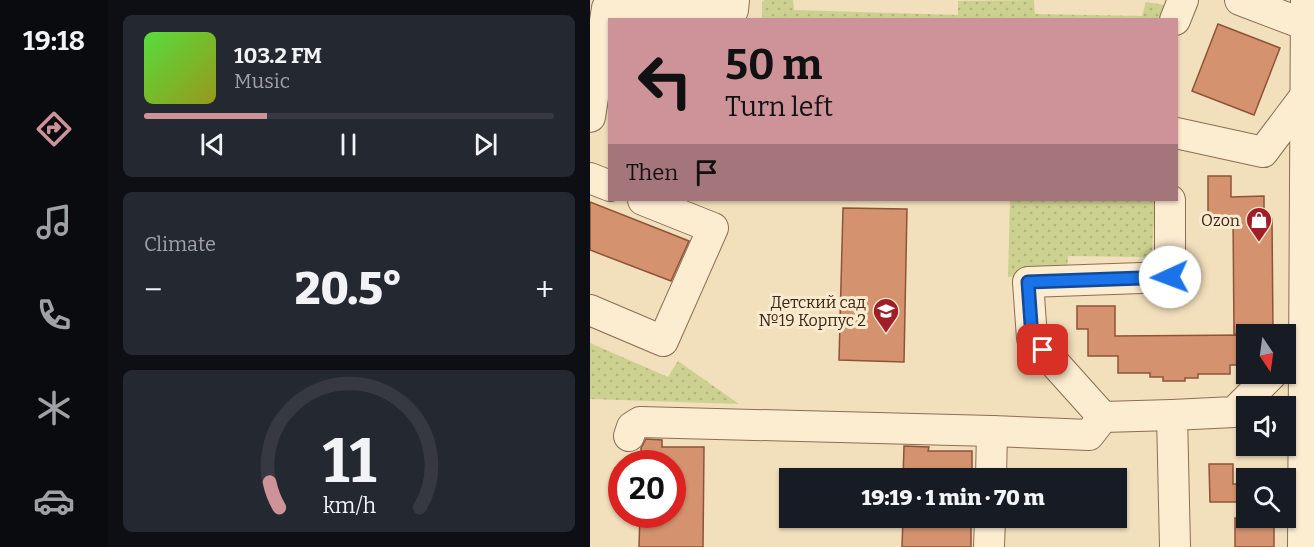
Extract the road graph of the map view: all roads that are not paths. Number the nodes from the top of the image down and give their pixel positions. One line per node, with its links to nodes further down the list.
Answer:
1 (1240, 0): 3 (street)
2 (734, 10): 5 (street)
3 (1306, 12): 4 (street)
4 (1306, 95): 6 (street); 12 (street)
5 (590, 117)
6 (1178, 133)
7 (590, 178): 8 (street)
8 (608, 185)
9 (646, 201): 11 (street)
10 (1170, 201): 16 (street)
11 (590, 310)
12 (1296, 327)
13 (1296, 375): 23 (street)
14 (1262, 384): 15 (street)
15 (1172, 415): 16 (street); 22 (street)
16 (1103, 417): 17 (street)
17 (992, 431): 18 (street); 19 (street)
18 (629, 436)
19 (991, 468)
20 (990, 528): 21 (street)
21 (989, 547)
22 (1175, 547)
23 (1303, 547)

